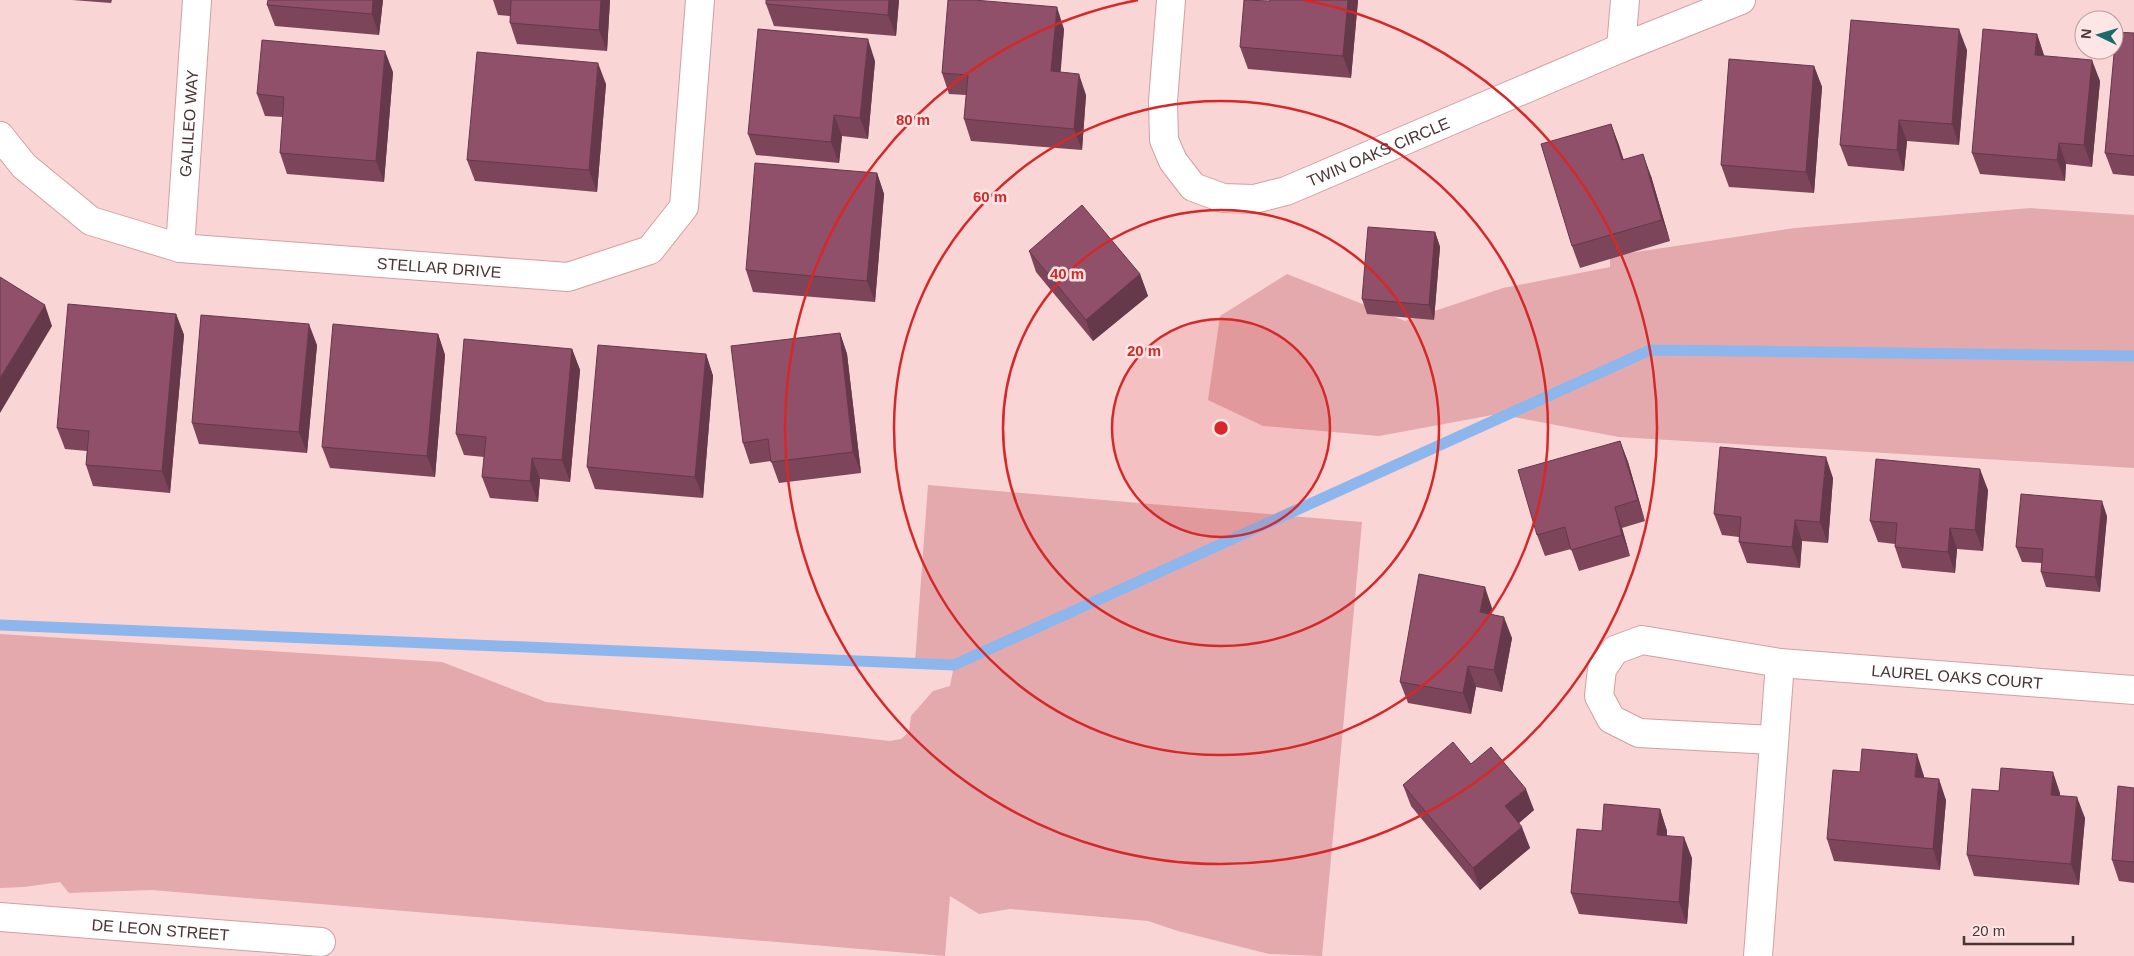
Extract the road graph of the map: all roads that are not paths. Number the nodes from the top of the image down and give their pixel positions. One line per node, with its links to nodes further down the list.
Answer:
1 (198, 0): 8 (street, GALILEO WAY)
2 (700, 0): 8 (street, STELLAR DRIVE)
3 (1171, 0): 6 (street, TWIN OAKS CIRCLE)
4 (1625, 0): 6 (street)
5 (1741, 0): 6 (street, TWIN OAKS CIRCLE)
6 (1621, 48)
7 (0, 136): 8 (street, STELLAR DRIVE)
8 (180, 248)
9 (1780, 663): 10 (street, LAUREL OAKS COURT); 11 (street); 11 (street, LAUREL OAKS COURT)
10 (2134, 690)
11 (1774, 740): 14 (street)
12 (0, 917): 13 (street, DE LEON STREET)
13 (321, 942)
14 (1758, 956)

